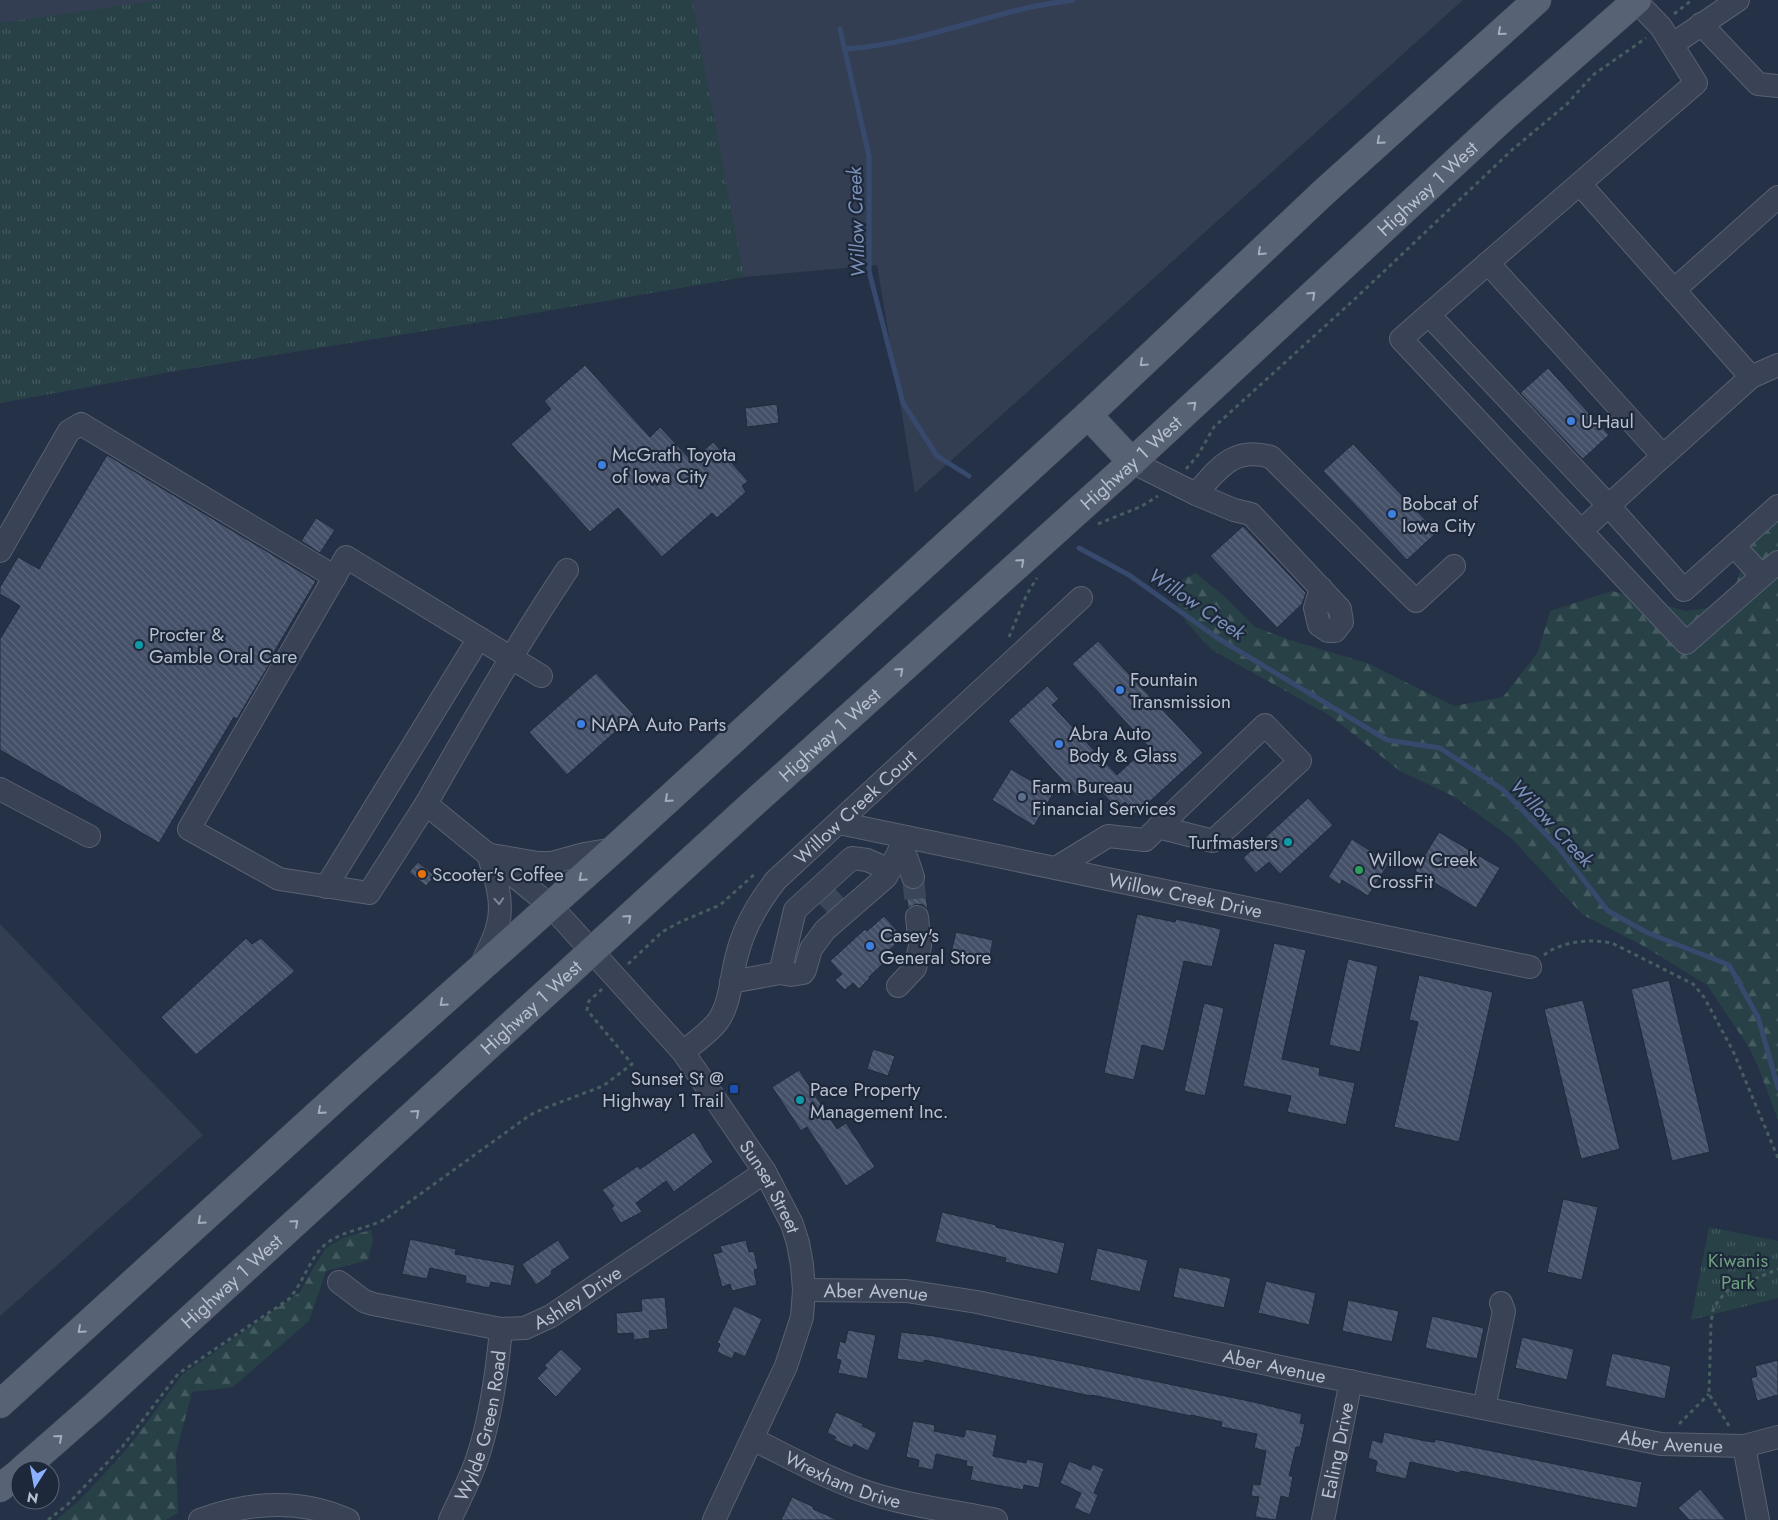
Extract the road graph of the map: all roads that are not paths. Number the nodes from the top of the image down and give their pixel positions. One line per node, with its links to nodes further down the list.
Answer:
1 (1537, 0): 14 (main road, one-way to 14)
2 (1636, 0): 5 (street); 18 (main road, Highway 1 West, one-way to 2)
3 (1738, 0): 4 (street)
4 (1701, 24): 5 (street); 6 (street)
5 (1667, 36): 7 (street)
6 (1778, 86)
7 (1580, 184): 9 (street); 10 (street)
8 (1778, 197): 10 (street)
9 (1488, 263): 11 (street); 17 (street)
10 (1674, 290): 13 (street)
11 (1429, 315): 15 (street); 16 (street)
12 (1778, 365): 13 (street)
13 (1752, 377): 17 (street)
14 (1088, 415): 18 (main road); 42 (main road, one-way to 42)
15 (1534, 427): 16 (street); 20 (street)
16 (1507, 451): 22 (street)
17 (1663, 456): 20 (street)
18 (1132, 462): 19 (street); 52 (main road, Highway 1 West, one-way to 18)
19 (1196, 494): 25 (street); 29 (street)
20 (1608, 505): 22 (street); 30 (street)
21 (1778, 506): 23 (street)
22 (1582, 530): 32 (street)
23 (1734, 546): 26 (street); 30 (street)
24 (0, 551): 28 (street)
25 (1454, 566)
26 (1770, 569): 32 (street)
27 (567, 570): 34 (street)
28 (335, 577): 33 (street); 48 (street)
29 (1320, 588)
30 (1684, 590): 32 (street)
31 (1082, 598): 38 (street, Willow Creek Court)
32 (1660, 614)
33 (478, 638): 34 (street); 48 (street)
34 (511, 658): 35 (street); 37 (street)
35 (541, 676)
36 (0, 789): 40 (street)
37 (426, 804): 43 (street, Sunset Street); 48 (street)
38 (839, 823): 41 (street, Willow Creek Drive); 44 (street, Willow Creek Court)
39 (1158, 827): 39 (street); 45 (street)
40 (89, 836)
41 (904, 842): 45 (street, Willow Creek Drive); 46 (street); 47 (street)
42 (614, 849): 43 (street); 50 (main road, one-way to 50)
43 (488, 854): 50 (street, Sunset Street); 54 (street, one-way to 54)
44 (794, 863): 49 (street); 56 (street, Willow Creek Court)
45 (1056, 868): 53 (street, Willow Creek Drive)
46 (890, 870): 49 (street); 55 (street)
47 (913, 877)
48 (326, 887)
49 (821, 890): 55 (street)
50 (550, 906): 52 (street, Sunset Street); 54 (main road)
51 (917, 917): 57 (street)
52 (592, 951): 58 (street, Sunset Street); 70 (main road, Highway 1 West, one-way to 52)
53 (1530, 967)
54 (479, 971): 65 (main road, one-way to 65)
55 (780, 973): 56 (street)
56 (731, 982): 58 (street, Willow Creek Court)
57 (898, 986)
58 (683, 1052): 59 (street, Sunset Street)
59 (765, 1172): 61 (street, Sunset Street); 63 (street, Ashley Drive)
60 (339, 1282): 63 (street, Ashley Drive)
61 (804, 1290): 64 (street, Aber Avenue); 68 (street, Sunset Street)
62 (1501, 1303): 66 (street)
63 (501, 1329): 75 (street, Wylde Green Road)
64 (1351, 1381): 66 (street, Aber Avenue); 78 (street, Ealing Drive)
65 (0, 1404)
66 (1484, 1408): 69 (street, Aber Avenue)
67 (1778, 1437): 69 (street, Aber Avenue)
68 (752, 1439): 76 (street, Sunset Street); 77 (street, Wrexham Drive)
69 (1744, 1446): 79 (street)
70 (34, 1460)
71 (10, 1480): 72 (main road, Highway 1 West)
72 (0, 1488)
73 (200, 1520): 74 (street)
74 (348, 1520)
75 (450, 1520)
76 (714, 1520)
77 (996, 1520)
78 (1323, 1520)
79 (1758, 1520)

